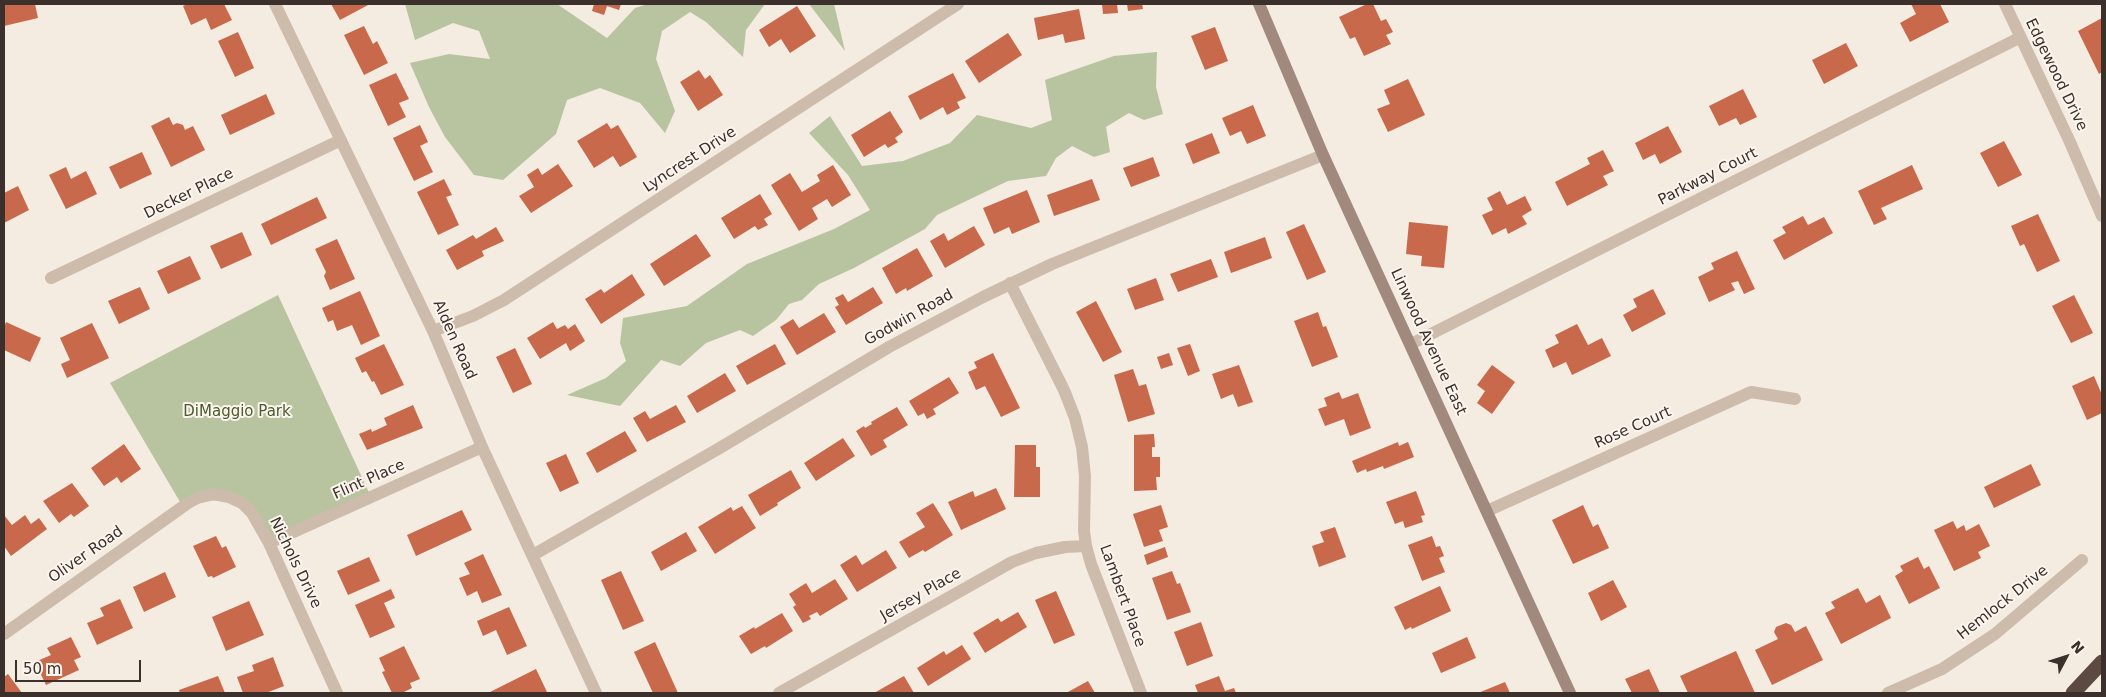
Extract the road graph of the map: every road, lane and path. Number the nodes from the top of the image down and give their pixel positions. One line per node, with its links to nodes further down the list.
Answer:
1 (275, 4): 6 (street, Alden Road)
2 (958, 4): 11 (street, Lyncrest Drive)
3 (1259, 4): 7 (main road, Linwood Avenue East)
4 (2005, 4): 5 (street, Edgewood Drive)
5 (2019, 38): 8 (street, Edgewood Drive); 12 (street, Parkway Court)
6 (341, 140): 9 (street, Decker Place); 11 (street, Alden Road)
7 (1324, 155): 10 (street, Godwin Road); 12 (main road, Linwood Avenue East)
8 (2102, 216)
9 (51, 278)
10 (1010, 283): 18 (street, Lambert Place); 19 (street, Godwin Road)
11 (433, 331): 14 (street, Alden Road)
12 (1411, 344): 16 (main road, Linwood Avenue East)
13 (1795, 399): 16 (street, Rose Court)
14 (482, 447): 17 (street, Flint Place); 19 (street, Alden Road)
15 (188, 503): 17 (street, Nichols Drive); 21 (street, Oliver Road)
16 (1487, 511): 27 (main road, Linwood Avenue East)
17 (269, 543): 23 (street, Nichols Drive)
18 (1086, 546): 25 (street, Jersey Place); 26 (street, Lambert Place)
19 (533, 555): 24 (street, Alden Road)
20 (2082, 560): 28 (street, Hemlock Drive)
21 (4, 634)
22 (2102, 662): 29 (highway)
23 (338, 693)
24 (596, 693)
25 (779, 693)
26 (1140, 693)
27 (1570, 693)
28 (1888, 693)
29 (2073, 693)

